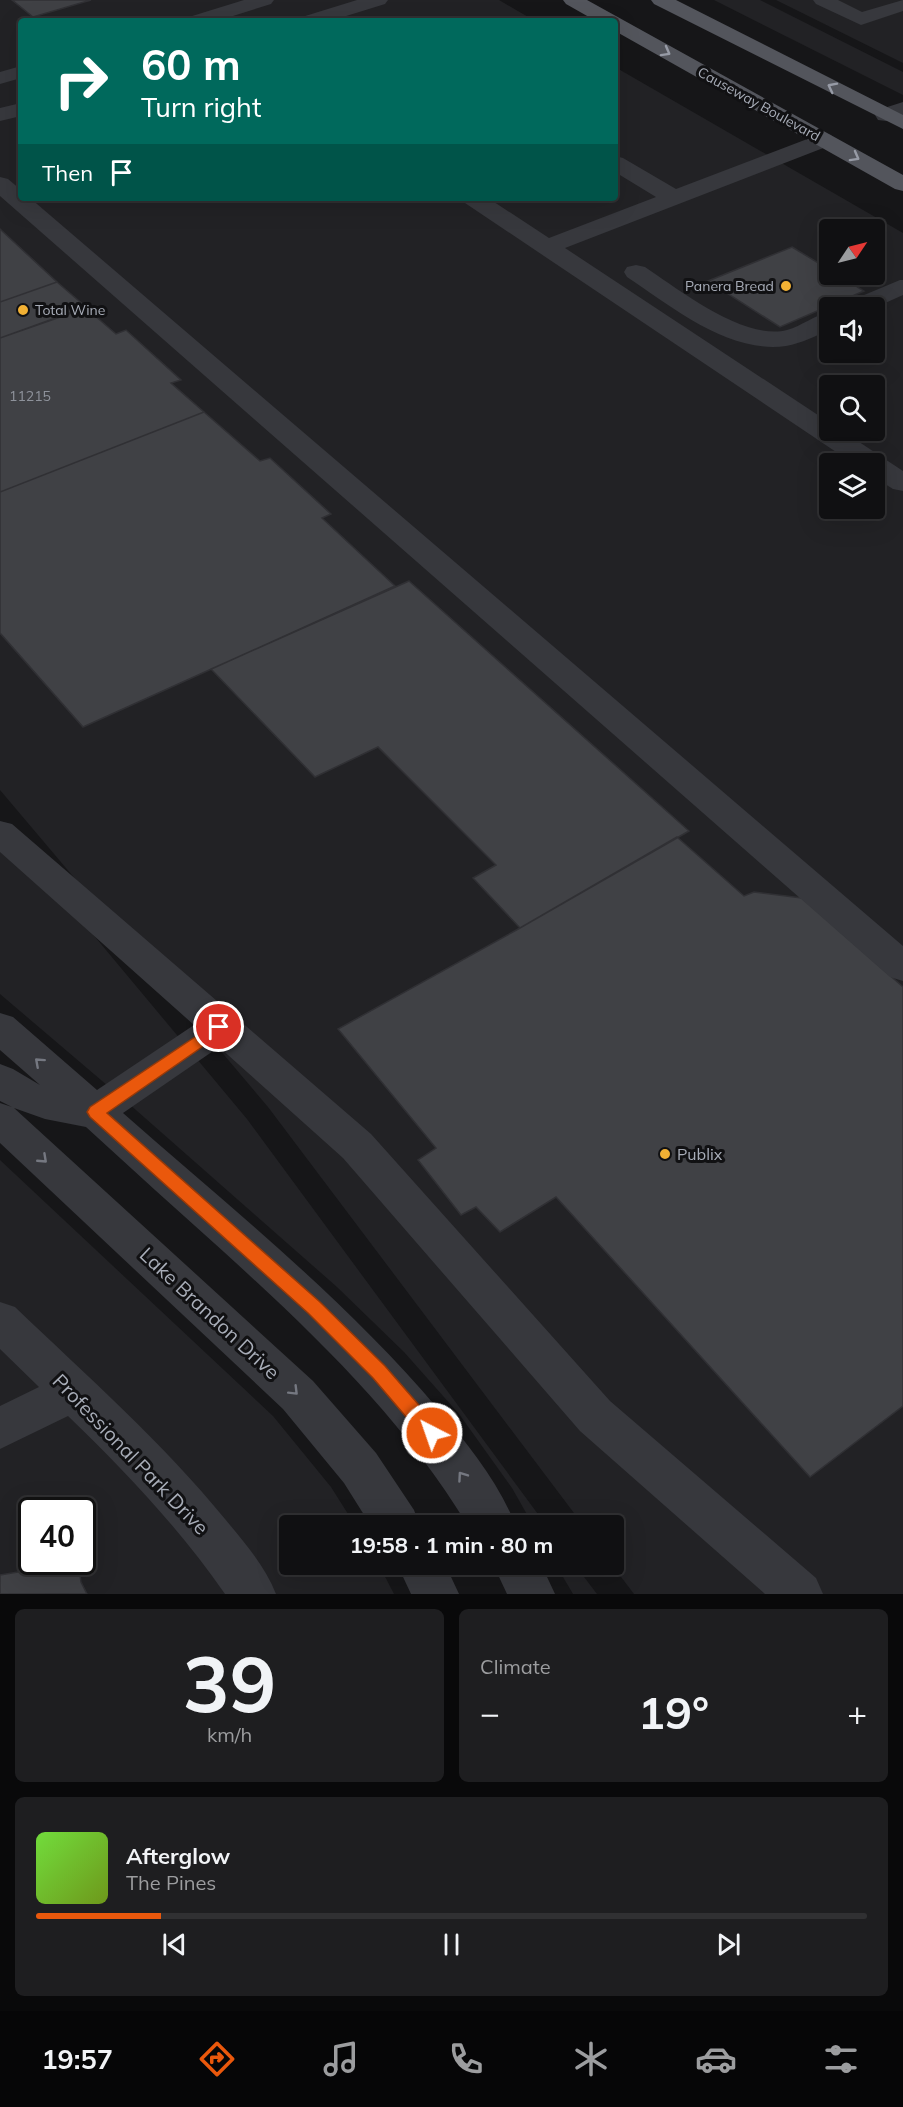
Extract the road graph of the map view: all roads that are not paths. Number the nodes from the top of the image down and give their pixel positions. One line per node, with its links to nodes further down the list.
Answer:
1 (264, 0): 7 (street)
2 (378, 0): 8 (street)
3 (573, 0): 9 (main road)
4 (661, 0): 16 (main road, one-way to 4)
5 (823, 0): 6 (street)
6 (894, 8): 10 (street)
7 (206, 18)
8 (319, 18)
9 (606, 18)
10 (903, 20)
11 (618, 25): 17 (main road, Causeway Boulevard, one-way to 17)
12 (18, 73): 13 (street)
13 (0, 78)
14 (18, 110): 15 (street)
15 (0, 115)
16 (897, 115)
17 (823, 140): 20 (main road, Causeway Boulevard, one-way to 20); 21 (street)
18 (618, 165): 21 (street)
19 (0, 183): 22 (street)
20 (903, 184)
21 (673, 197): 25 (street)
22 (18, 199)
23 (21, 201): 34 (street)
24 (478, 201): 25 (street)
25 (547, 247): 30 (street)
26 (636, 272): 29 (street)
27 (900, 287): 28 (street)
28 (878, 297)
29 (819, 324)
30 (857, 453)
31 (885, 471): 32 (street)
32 (903, 483)
33 (0, 833): 35 (street)
34 (903, 967)
35 (219, 1027): 38 (street); 50 (street)
36 (0, 1028): 38 (street, one-way to 36)
37 (0, 1080): 38 (street)
38 (95, 1112): 44 (street, one-way to 38)
39 (0, 1119): 43 (street, Lake Brandon Drive, one-way to 43)
40 (0, 1321): 41 (street, Professional Park Drive)
41 (72, 1392): 42 (street); 47 (street, Professional Park Drive)
42 (0, 1428)
43 (391, 1515)
44 (487, 1515)
45 (426, 1575): 48 (street)
46 (522, 1575): 49 (street)
47 (253, 1594)
48 (436, 1594)
49 (532, 1594)
50 (800, 1594)

